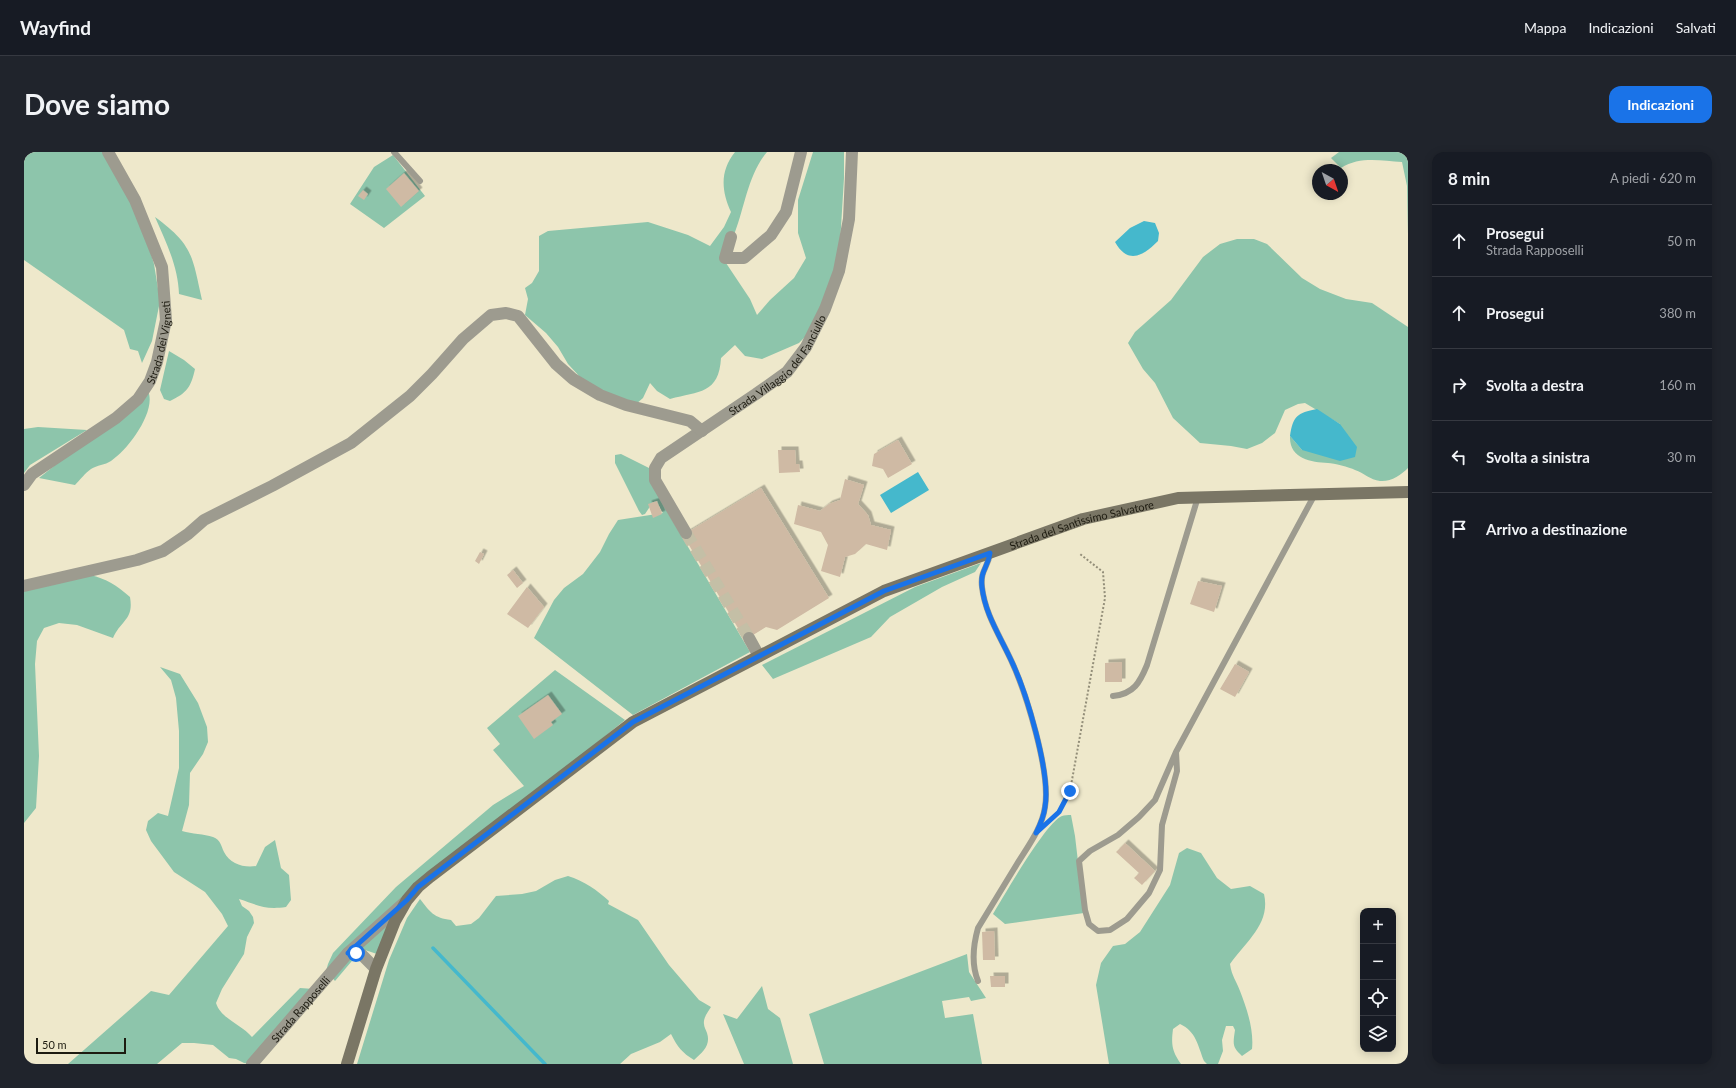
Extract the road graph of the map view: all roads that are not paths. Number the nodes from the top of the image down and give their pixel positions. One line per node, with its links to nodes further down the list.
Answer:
1 (108, 152): 8 (street, Strada dei Vigneti)
2 (394, 152): 5 (lane)
3 (801, 152): 6 (street)
4 (852, 152): 7 (street, Strada Villaggio del Fanciullo)
5 (420, 181)
6 (732, 237)
7 (702, 431): 12 (street, Strada Villaggio del Fanciullo); 14 (street)
8 (24, 485)
9 (1408, 492): 10 (street, Strada del Santissimo Salvatore)
10 (1315, 494): 11 (street, Strada del Santissimo Salvatore); 18 (lane)
11 (1198, 497): 13 (street, Strada del Santissimo Salvatore); 17 (lane)
12 (686, 533)
13 (990, 553): 16 (street, Strada del Santissimo Salvatore); 22 (lane)
14 (24, 586)
15 (749, 638): 16 (street)
16 (759, 656): 19 (street, Strada del Santissimo Salvatore)
17 (1113, 696)
18 (1176, 752): 18 (lane)
19 (407, 900): 20 (street, Strada Rapposelli); 21 (street, Strada del Santissimo Salvatore)
20 (348, 953): 21 (street); 23 (street, Strada Rapposelli)
21 (376, 969): 24 (street, Strada del Santissimo Salvatore)
22 (978, 981)
23 (252, 1064)
24 (347, 1064)

